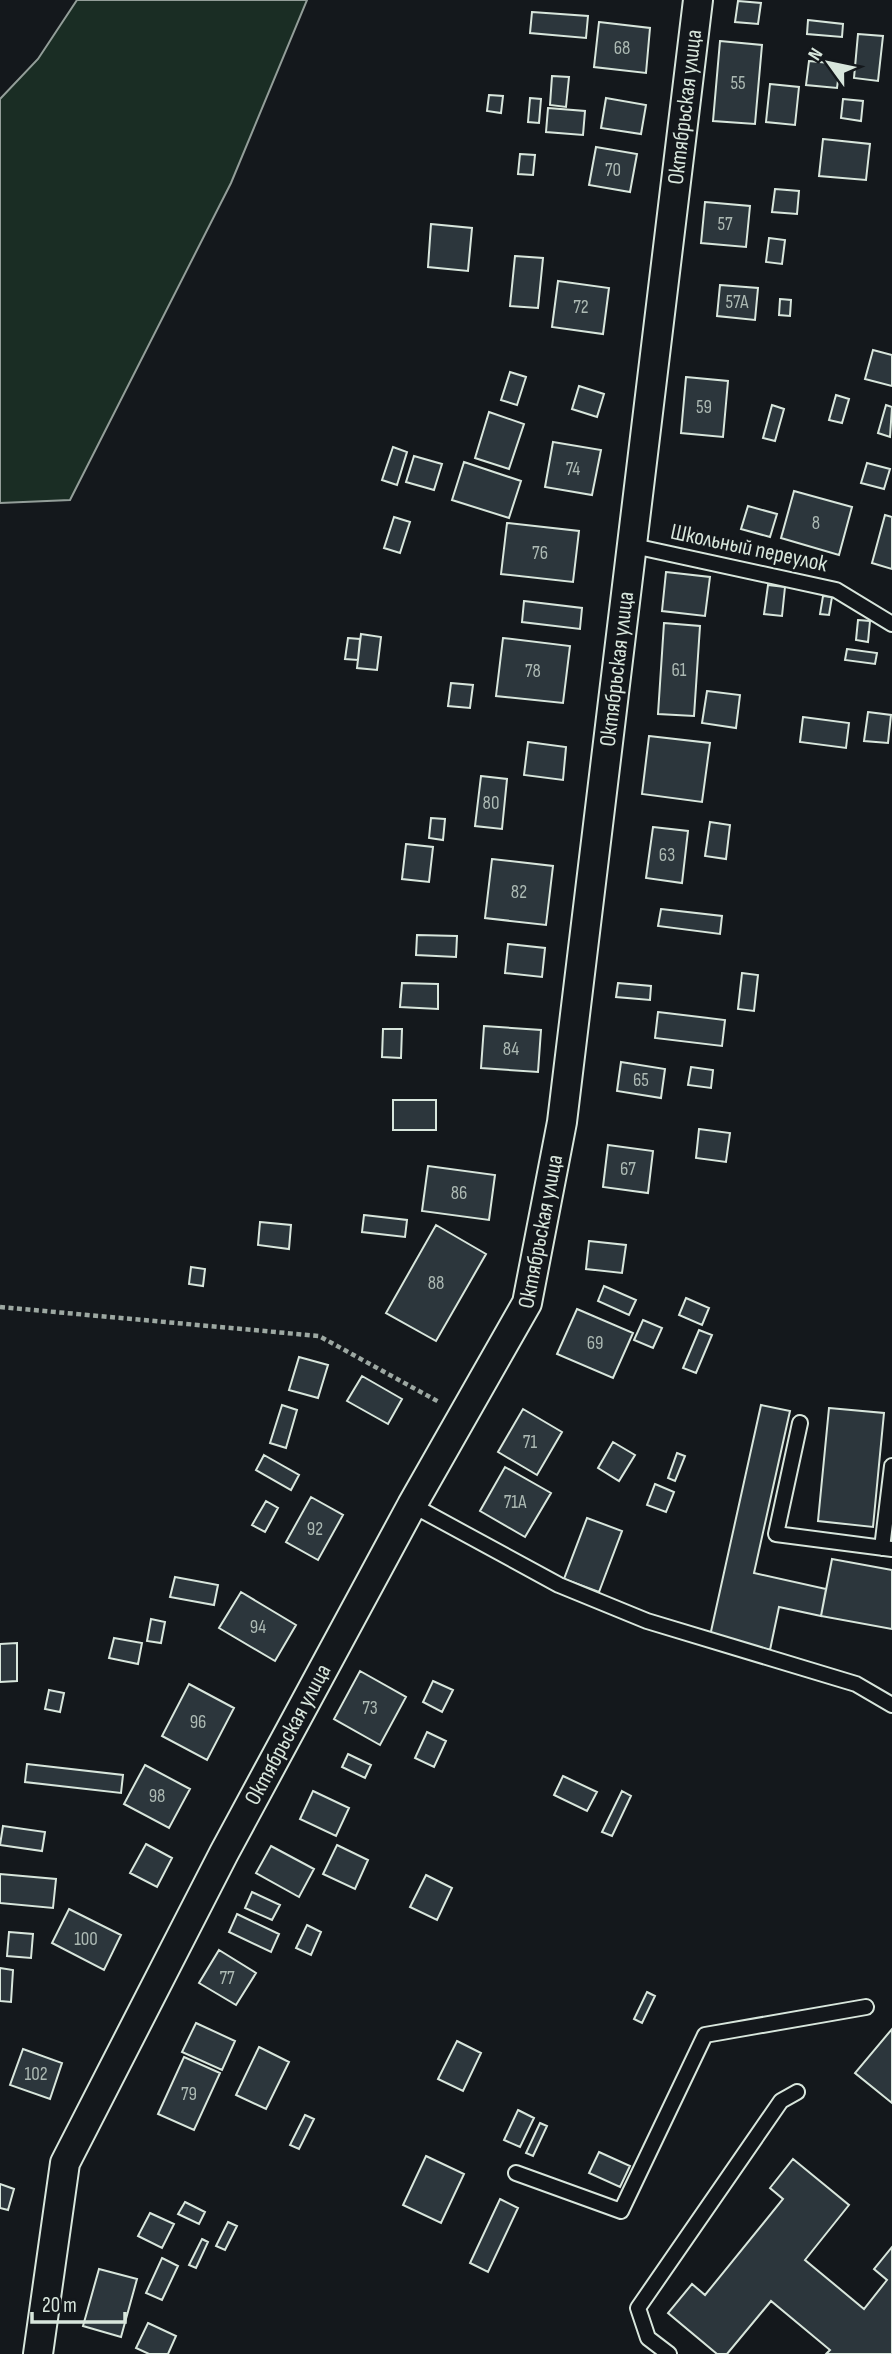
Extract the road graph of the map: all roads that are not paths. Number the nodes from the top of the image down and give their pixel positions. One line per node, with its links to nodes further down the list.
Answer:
1 (698, 0): 2 (street, Октябрьская улица)
2 (629, 545): 3 (lane, Школьный переулок); 6 (street, Октябрьская улица)
3 (892, 624)
4 (800, 1423): 7 (lane)
5 (892, 1466): 7 (lane)
6 (412, 1505): 8 (lane); 12 (street, Октябрьская улица)
7 (887, 1548)
8 (892, 1705)
9 (866, 2007): 11 (lane)
10 (797, 2092): 13 (lane)
11 (516, 2173)
12 (38, 2354)
13 (669, 2354)

